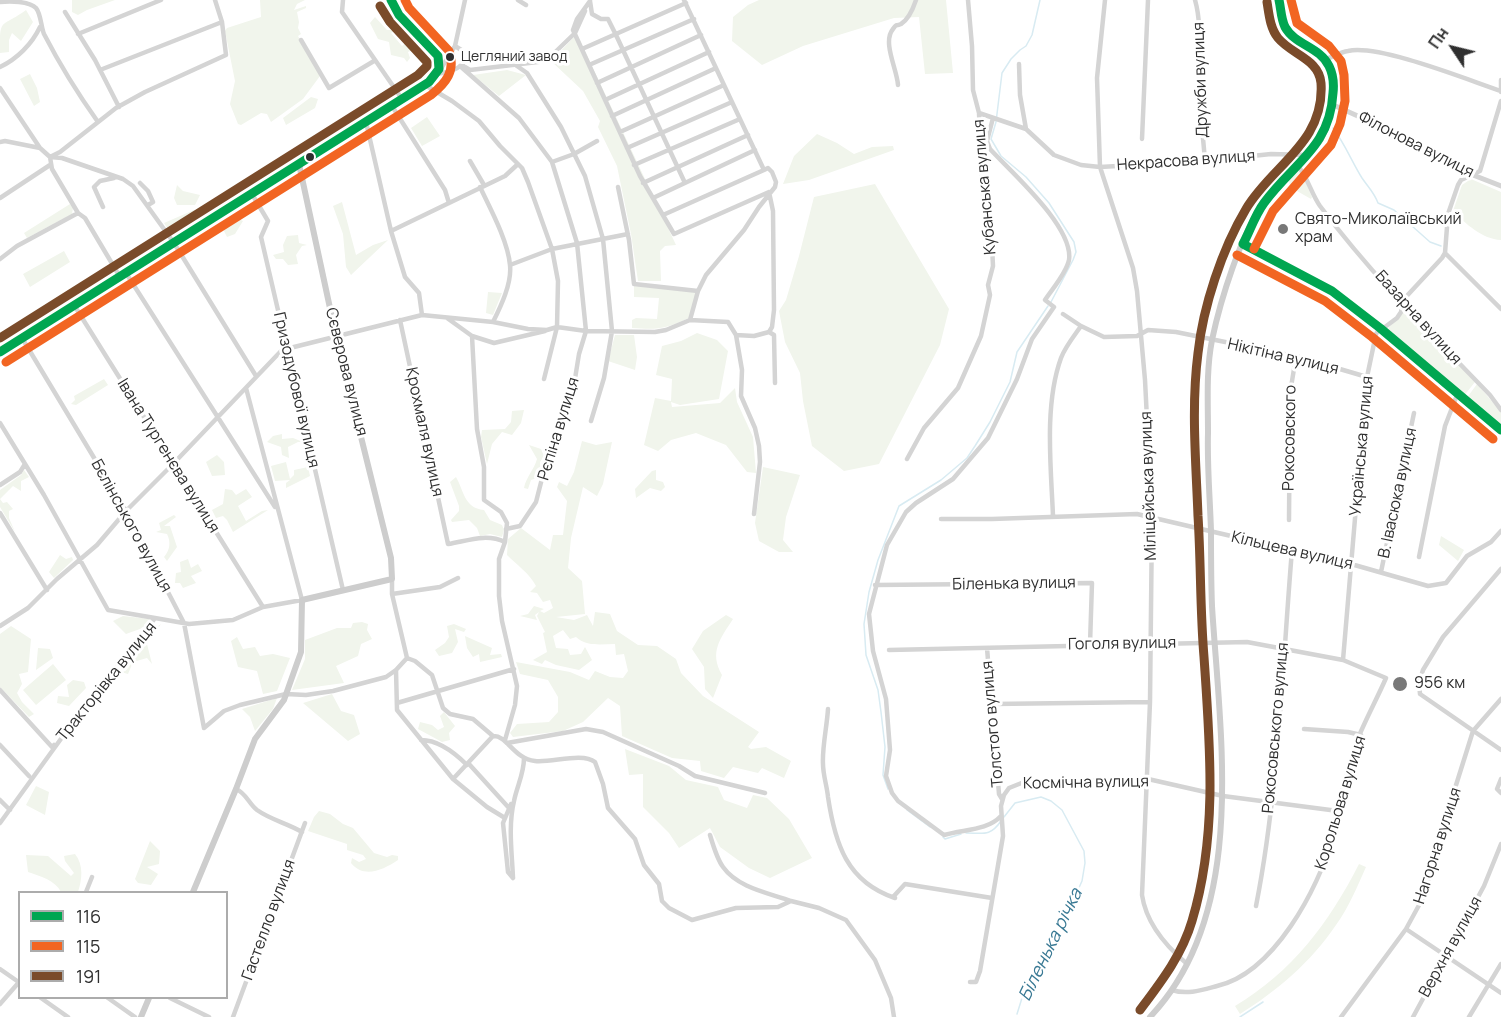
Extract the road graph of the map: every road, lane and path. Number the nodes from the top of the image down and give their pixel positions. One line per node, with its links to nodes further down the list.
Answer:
1 (161, 0): 22 (street)
2 (215, 0): 19 (street)
3 (343, 0): 31 (street)
4 (465, 0): 26 (street)
5 (518, 0): 16 (street)
6 (916, 0): 46 (street)
7 (968, 0): 57 (street, Кубанська вулиця)
8 (1105, 0): 89 (street, Міліцейська вулиця)
9 (1148, 0): 70 (street)
10 (1195, 0): 81 (street, Дружби вулиця)
11 (1279, 0): 30 (main road)
12 (590, 1): 21 (street); 23 (street)
13 (0, 2): 20 (street)
14 (390, 2): 40 (main road)
15 (685, 2): 18 (street); 23 (street)
16 (526, 5)
17 (65, 12): 22 (street)
18 (694, 19): 24 (street); 28 (street)
19 (222, 22): 39 (street); 55 (street)
20 (40, 27): 36 (street); 62 (street)
21 (575, 33): 27 (street); 35 (street)
22 (78, 34): 39 (street)
23 (616, 35): 27 (street); 28 (street)
24 (701, 35): 29 (street); 37 (street)
25 (301, 40): 31 (street)
26 (455, 46): 34 (street); 40 (street)
27 (582, 49): 33 (street)
28 (624, 50): 33 (street); 37 (street)
29 (709, 52): 38 (street); 43 (street)
30 (1326, 59): 48 (street); 54 (main road)
31 (374, 61): 49 (street)
32 (1019, 64): 64 (street)
33 (589, 65): 42 (street)
34 (461, 66): 35 (street); 40 (street); 82 (street, Рєпіна вулиця)
35 (517, 66): 77 (street, Рєпіна вулиця)
36 (0, 67)
37 (631, 67): 42 (street); 43 (street)
38 (716, 68): 45 (street); 51 (street)
39 (100, 70): 55 (street)
40 (437, 74): 44 (main road)
41 (1501, 80): 48 (street)
42 (597, 83): 50 (street)
43 (639, 84): 50 (street); 51 (street)
44 (425, 85): 49 (main road); 83 (street)
45 (724, 85): 53 (street); 59 (street)
46 (898, 85)
47 (0, 88): 73 (street)
48 (1501, 91)
49 (402, 99): 56 (main road)
50 (605, 100): 58 (street)
51 (647, 100): 58 (street); 59 (street)
52 (1501, 101): 65 (street)
53 (732, 102): 61 (street); 68 (street)
54 (1331, 104): 78 (main road); 91 (street, Філонова вулиця)
55 (119, 106): 62 (street)
56 (392, 106): 63 (main road); 103 (street)
57 (979, 113): 60 (street); 157 (street, Кубанська вулиця)
58 (612, 116): 66 (street)
59 (654, 117): 66 (street); 68 (street)
60 (993, 118): 64 (street); 181 (street)
61 (740, 119): 69 (street); 75 (street)
62 (98, 122): 79 (street)
63 (366, 122): 85 (main road); 108 (street)
64 (1026, 129): 89 (street, Некрасова вулиця)
65 (1494, 129): 67 (street); 91 (street)
66 (620, 132): 74 (street)
67 (1501, 132)
68 (662, 134): 74 (street); 75 (street)
69 (748, 135): 76 (street); 87 (street)
70 (1142, 139)
71 (597, 141): 77 (street)
72 (0, 142): 73 (street)
73 (40, 148): 79 (street)
74 (627, 148): 86 (street)
75 (670, 150): 86 (street); 87 (street)
76 (755, 150): 90 (street); 95 (street)
77 (574, 154): 82 (street); 110 (street, Рєпіна вулиця)
78 (1308, 155): 81 (street, Некрасова вулиця); 88 (main road)
79 (50, 158): 84 (street); 92 (street)
80 (470, 161): 96 (street)
81 (1205, 161): 89 (street, Некрасова вулиця)
82 (552, 162): 112 (street, Рєпіна вулиця)
83 (518, 164): 96 (street); 114 (street)
84 (50, 165): 101 (street); 106 (street)
85 (298, 165): 100 (main road); 138 (main road, Сєверова вулиця)
86 (634, 165): 94 (street)
87 (677, 166): 94 (street); 95 (street)
88 (1298, 166): 113 (main road); 121 (street, Базарна вулиця)
89 (1100, 167): 136 (street, Міліцейська вулиця)
90 (765, 170): 99 (street); 107 (street)
91 (1472, 174): 97 (street, Філонова вулиця); 115 (street)
92 (117, 177): 104 (street); 105 (street)
93 (141, 183): 104 (street)
94 (643, 183): 102 (street)
95 (685, 183): 102 (street)
96 (482, 186): 103 (street); 117 (street)
97 (1501, 186)
98 (618, 188): 109 (street)
99 (769, 192): 107 (street); 119 (street); 135 (street)
100 (252, 194): 111 (main road); 142 (street, Гризодубової вулиця)
101 (0, 198)
102 (653, 198): 107 (street)
103 (449, 203): 108 (street)
104 (148, 205): 111 (street)
105 (102, 207)
106 (78, 213): 116 (street); 118 (street)
107 (663, 215)
108 (391, 231): 124 (street)
109 (628, 234): 110 (street); 119 (street)
110 (603, 239): 112 (street); 134 (street, Рєпіна вулиця)
111 (174, 243): 118 (main road); 145 (street)
112 (577, 243): 114 (street); 133 (street, Рєпіна вулиця)
113 (1243, 244): 131 (main road, Базарна вулиця); 141 (main road)
114 (552, 249): 117 (street); 130 (street)
115 (1445, 253): 121 (street); 122 (street)
116 (0, 259)
117 (510, 265): 128 (street)
118 (123, 275): 120 (main road); 153 (street)
119 (698, 291): 126 (street)
120 (74, 305): 140 (main road); 159 (street, Івана Тургенєва вулиця)
121 (1402, 305): 131 (street); 151 (street, Базарна вулиця)
122 (1501, 309)
123 (1063, 314): 129 (street, Нікітіна вулиця)
124 (422, 315): 125 (street); 127 (street)
125 (447, 318): 128 (street); 139 (street)
126 (690, 320): 134 (street); 137 (street)
127 (400, 321): 138 (street); 172 (street, Крохмаля вулиця)
128 (493, 322): 132 (street)
129 (1081, 326): 136 (street, Нікітіна вулиця); 165 (street)
130 (557, 327): 132 (street); 133 (street); 147 (street)
131 (1380, 328): 146 (street, Українська вулиця); 150 (main road, Базарна вулиця)
132 (547, 330): 139 (street)
133 (586, 331): 134 (street); 169 (street, Рєпіна вулиця)
134 (612, 331): 154 (street, Рєпіна вулиця)
135 (769, 332): 137 (street); 148 (street)
136 (1141, 333): 141 (street, Нікітіна вулиця); 166 (street, Міліцейська вулиця)
137 (736, 335): 164 (street)
138 (336, 336): 142 (street); 180 (main road, Сєверова вулиця)
139 (472, 336): 169 (street)
140 (22, 338): 143 (main road); 161 (street, Бєлінського вулиця)
141 (1212, 341): 144 (street, Нікітіна вулиця); 171 (main road)
142 (287, 348): 145 (street); 183 (street, Гризодубової вулиця)
143 (0, 352)
144 (1296, 357): 146 (street, Нікітіна вулиця); 168 (street, Рокосовского)
145 (256, 376): 149 (street)
146 (1367, 377): 176 (street, Українська вулиця)
147 (544, 379)
148 (775, 383)
149 (246, 388): 153 (street); 162 (street)
150 (1457, 394): 156 (main road, Базарна вулиця); 174 (street)
151 (1501, 410)
152 (1414, 413): 178 (street, В. Івасюка вулиця)
153 (218, 418): 159 (street); 162 (street)
154 (591, 421)
155 (0, 423): 158 (street)
156 (1501, 430)
157 (907, 459)
158 (26, 464): 160 (street); 175 (street)
159 (173, 464): 161 (street); 186 (street, Івана Тургенєва вулиця)
160 (0, 485)
161 (126, 511): 175 (street); 188 (street, Бєлінського вулиця)
162 (278, 512): 185 (street)
163 (0, 513): 182 (street)
164 (753, 514)
165 (1053, 516): 166 (street, Кільцева вулиця); 167 (street, Кільцева вулиця)
166 (1152, 517): 171 (street, Кільцева вулиця); 190 (street, Міліцейська вулиця)
167 (941, 519)
168 (1289, 520)
169 (506, 529): 172 (street)
170 (1501, 531): 178 (street, Кільцева вулиця)
171 (1211, 532): 173 (street, Кільцева вулиця); 191 (main road)
172 (505, 542): 198 (street)
173 (1292, 550): 176 (street, Кільцева вулиця); 194 (street, Рокосовського вулиця)
174 (1419, 557)
175 (79, 559): 182 (street); 187 (street)
176 (1351, 564): 178 (street, Кільцева вулиця); 197 (street, Українська вулиця)
177 (1501, 569): 210 (street)
178 (1381, 572)
179 (458, 578): 184 (street)
180 (392, 579): 183 (main road, Тракторівка вулиця); 184 (street)
181 (876, 585): 192 (street, Біленька вулиця); 235 (street)
182 (47, 590): 189 (street)
183 (343, 590): 185 (main road, Тракторівка вулиця)
184 (392, 594): 196 (street)
185 (302, 600): 186 (street, Тракторівка вулиця); 203 (main road)
186 (263, 607): 188 (street, Тракторівка вулиця)
187 (155, 618): 188 (street, Тракторівка вулиця); 215 (street, Тракторівка вулиця)
188 (184, 623): 203 (street, Бєлінського вулиця)
189 (0, 625)
190 (1151, 643): 191 (street, Гоголя вулиця); 192 (street, Гоголя вулиця); 205 (street, Міліцейська вулиця)
191 (1215, 643): 194 (street, Гоголя вулиця); 227 (main road)
192 (1090, 644): 193 (street, Гоголя вулиця)
193 (987, 648): 195 (street, Гоголя вулиця); 207 (street, Толстого вулиця)
194 (1283, 648): 197 (street, Гоголя вулиця); 231 (street, Рокосовського вулиця)
195 (889, 650)
196 (407, 658): 199 (street); 202 (street)
197 (1343, 660): 200 (street, Гоголя вулиця)
198 (514, 669): 202 (street); 214 (street)
199 (396, 670): 203 (street); 206 (street)
200 (1386, 678): 211 (street, Корольова вулиця)
201 (0, 690): 215 (street)
202 (438, 691): 206 (street); 212 (street)
203 (286, 694): 224 (main road)
204 (1501, 699): 210 (street, Нагорна вулиця)
205 (1150, 702): 207 (street); 222 (street, Міліцейська вулиця)
206 (397, 703): 213 (street)
207 (993, 704): 229 (street, Толстого вулиця)
208 (828, 709): 245 (street)
209 (1304, 729): 211 (street)
210 (1473, 731): 217 (street); 248 (street, Нагорна вулиця)
211 (1360, 735): 234 (street, Корольова вулиця)
212 (493, 736): 214 (street); 219 (street)
213 (421, 740): 219 (street); 221 (street)
214 (506, 741): 218 (street); 225 (street)
215 (57, 744): 233 (street, Тракторівка вулиця)
216 (0, 745): 220 (street)
217 (1501, 750)
218 (524, 758): 228 (street); 246 (street)
219 (468, 764): 221 (street); 232 (street)
220 (29, 776)
221 (453, 779): 236 (street)
222 (1148, 779): 227 (street, Космічна вулиця); 229 (street, Космічна вулиця); 250 (street, Міліцейська вулиця)
223 (1501, 779): 226 (street)
224 (236, 789): 239 (street); 244 (main road)
225 (765, 793)
226 (1501, 793)
227 (1223, 796): 231 (street, Космічна вулиця); 250 (main road)
228 (514, 799): 232 (street); 236 (street)
229 (1002, 799): 235 (street, Космічна вулиця)
230 (0, 800): 233 (street)
231 (1271, 802): 234 (street, Космічна вулиця); 247 (street, Рокосовського вулиця)
232 (509, 808): 236 (street)
233 (10, 810): 237 (street, Тракторівка вулиця)
234 (1338, 811): 257 (street, Корольова вулиця)
235 (1001, 817): 245 (street, Космічна вулиця)
236 (505, 818)
237 (0, 823)
238 (305, 823): 239 (street, Гастелло вулиця)
239 (302, 832): 268 (street, Гастелло вулиця)
240 (710, 836): 246 (street)
241 (1501, 844): 249 (street, Верхня вулиця)
242 (92, 877): 243 (street)
243 (86, 891)
244 (193, 891)
245 (992, 898): 254 (street, Космічна вулиця)
246 (791, 901): 269 (street)
247 (1256, 906)
248 (1407, 929): 249 (street); 271 (street, Нагорна вулиця)
249 (1447, 957): 256 (street); 272 (street, Верхня вулиця)
250 (1186, 963): 257 (main road)
251 (1501, 963): 256 (street)
252 (0, 969): 253 (street)
253 (18, 982)
254 (970, 982)
255 (18, 984): 263 (street)
256 (1489, 984): 258 (street); 273 (street)
257 (1172, 990): 270 (main road)
258 (1501, 993)
259 (42, 999): 264 (street)
260 (109, 999): 265 (street)
261 (149, 999): 266 (main road)
262 (172, 999): 267 (street)
263 (0, 1004)
264 (68, 1017)
265 (135, 1017)
266 (142, 1017)
267 (209, 1017)
268 (233, 1017)
269 (894, 1017)
270 (1150, 1017)
271 (1341, 1017)
272 (1413, 1017)
273 (1469, 1017)

